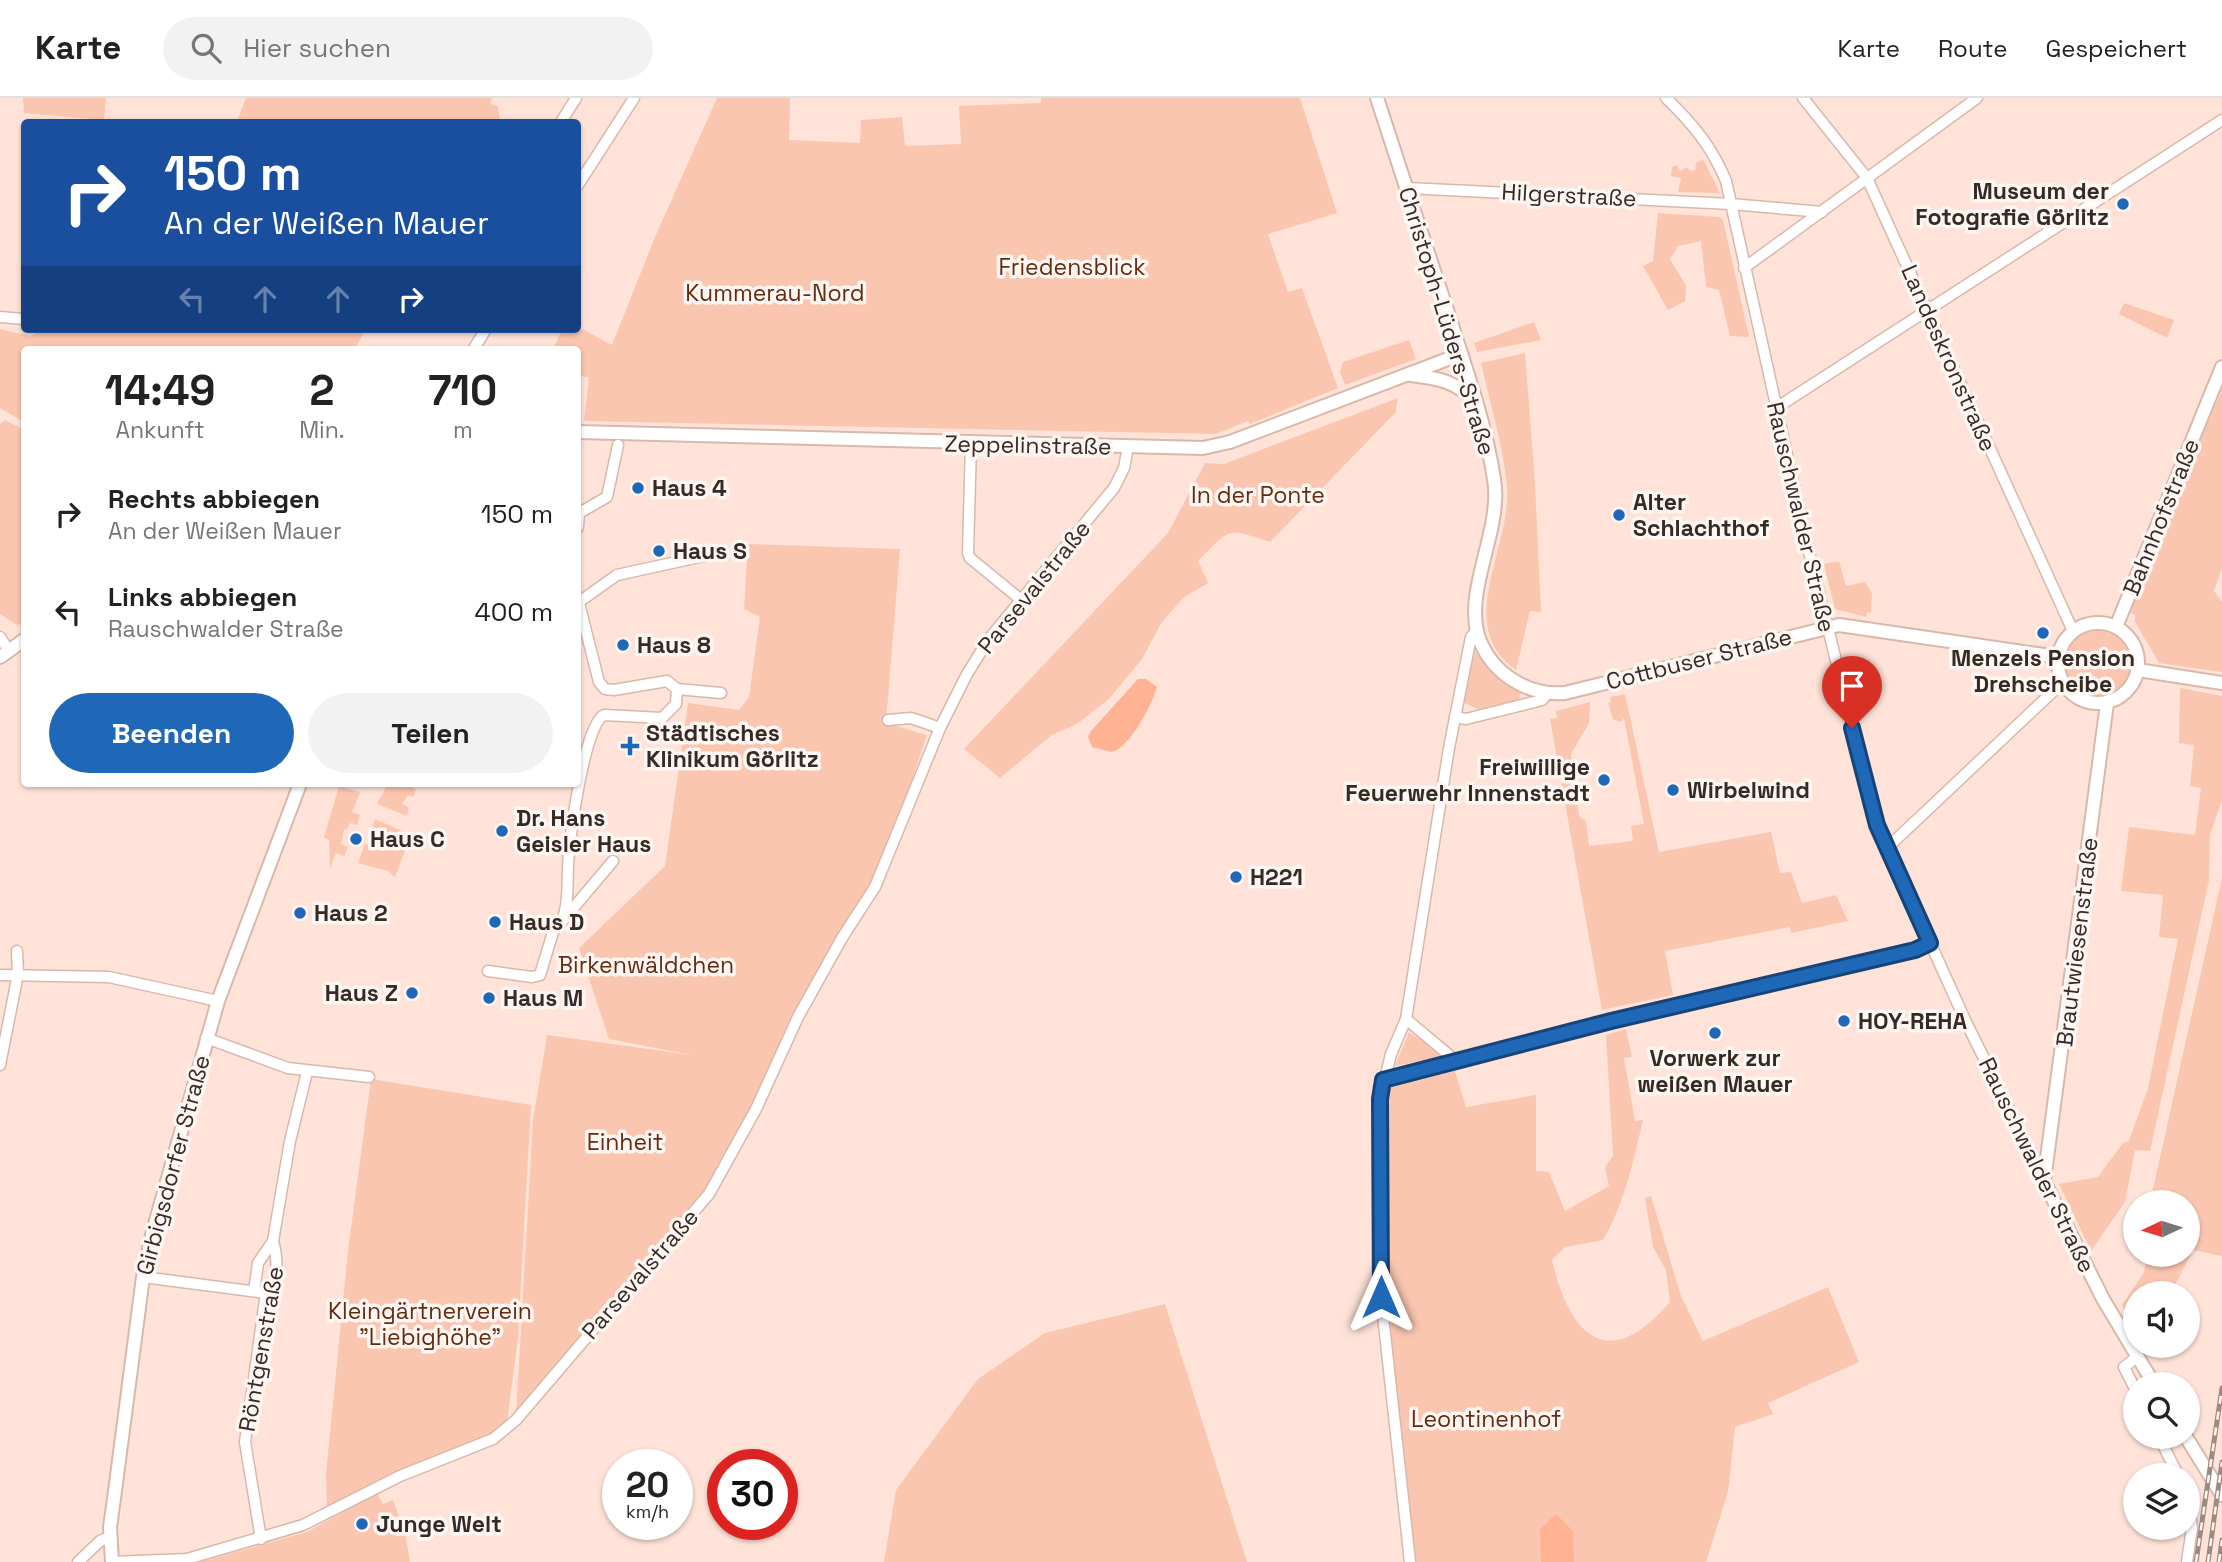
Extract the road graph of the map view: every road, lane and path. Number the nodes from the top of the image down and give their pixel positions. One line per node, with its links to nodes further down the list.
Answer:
1 (576, 98): 7 (street)
2 (634, 98): 10 (street)
3 (1377, 98): 11 (street, Christoph-Lüders-Straße)
4 (1666, 98): 12 (street, Rauschwalder Straße)
5 (1804, 98): 9 (street, Landeskronstraße)
6 (1977, 98): 9 (street)
7 (563, 119)
8 (2222, 120): 15 (street)
9 (1867, 178): 13 (street); 15 (street, Landeskronstraße)
10 (581, 180)
11 (1407, 188): 12 (street, Hilgerstraße); 18 (street, Christoph-Lüders-Straße)
12 (1731, 204): 13 (street, Hilgerstraße); 14 (street, Rauschwalder Straße)
13 (1822, 212): 14 (street)
14 (1744, 268): 22 (street, Rauschwalder Straße)
15 (1927, 309): 22 (street); 35 (street, Landeskronstraße)
16 (0, 317): 17 (street)
17 (21, 319)
18 (1461, 354): 20 (street, Zeppelinstraße); 21 (street, Christoph-Lüders-Straße)
19 (2222, 367): 33 (street, Bahnhofstraße)
20 (1407, 375): 21 (street); 26 (street, Zeppelinstraße)
21 (1477, 405): 34 (street, Christoph-Lüders-Straße)
22 (1776, 408): 32 (street, Rauschwalder Straße)
23 (581, 432): 24 (street, Zeppelinstraße)
24 (971, 443): 26 (street, Zeppelinstraße); 30 (street)
25 (618, 445): 27 (street)
26 (1128, 447): 30 (street, Parsevalstraße)
27 (581, 512)
28 (713, 554): 29 (street)
29 (581, 599)
30 (1020, 599): 49 (street, Parsevalstraße)
31 (581, 626): 43 (street)
32 (1827, 627): 39 (street, Cottbuser Straße); 45 (street, Cottbuser Straße); 53 (street, Rauschwalder Straße)
33 (2116, 627): 35 (street); 40 (street)
34 (1477, 631): 45 (street, Cottbuser Straße); 47 (street, Christoph-Lüders-Straße)
35 (2073, 631): 39 (street)
36 (0, 637): 38 (street)
37 (21, 642): 38 (street)
38 (5, 654)
39 (2058, 657): 41 (street)
40 (2137, 670): 42 (street); 46 (street)
41 (2063, 683): 46 (street); 53 (street)
42 (2222, 683)
43 (677, 689): 44 (street); 50 (street)
44 (721, 693)
45 (1548, 693): 47 (street, Cottbuser Straße)
46 (2107, 703): 69 (street, Brautwiesenstraße)
47 (1455, 717): 62 (street, Christoph-Lüders-Straße)
48 (888, 720): 49 (street)
49 (940, 728): 80 (street, Parsevalstraße)
50 (581, 780)
51 (299, 787): 61 (street, Girbigsdorfer Straße)
52 (580, 787): 55 (street)
53 (1887, 848): 56 (street, Rauschwalder Straße)
54 (613, 861): 55 (street)
55 (565, 915): 58 (street)
56 (1930, 943): 64 (street); 69 (street, Rauschwalder Straße)
57 (17, 951): 59 (street)
58 (488, 971)
59 (18, 974): 60 (street); 61 (street); 65 (street)
60 (0, 975)
61 (218, 1001): 63 (street, Girbigsdorfer Straße)
62 (1406, 1019): 64 (street); 68 (street, Christoph-Lüders-Straße)
63 (206, 1038): 66 (street); 71 (street, Girbigsdorfer Straße)
64 (1455, 1060): 68 (street)
65 (0, 1065)
66 (307, 1072): 67 (street); 70 (street, Röntgenstraße)
67 (369, 1077)
68 (1383, 1080): 84 (street, Christoph-Lüders-Straße)
69 (2044, 1181): 74 (street, Rauschwalder Straße)
70 (273, 1241): 72 (street, Röntgenstraße); 73 (street, Röntgenstraße)
71 (143, 1276): 72 (street); 79 (street, Girbigsdorfer Straße)
72 (254, 1291): 73 (street)
73 (266, 1293): 80 (street, Röntgenstraße)
74 (2123, 1332)
75 (2135, 1358): 76 (street)
76 (2126, 1372)
77 (2193, 1449): 78 (street)
78 (2222, 1495)
79 (110, 1537): 82 (street); 83 (street, Girbigsdorfer Straße)
80 (261, 1539): 83 (street, Parsevalstraße)
81 (2190, 1540): 85 (street)
82 (78, 1562)
83 (111, 1562)
84 (1410, 1562)
85 (2187, 1562)

